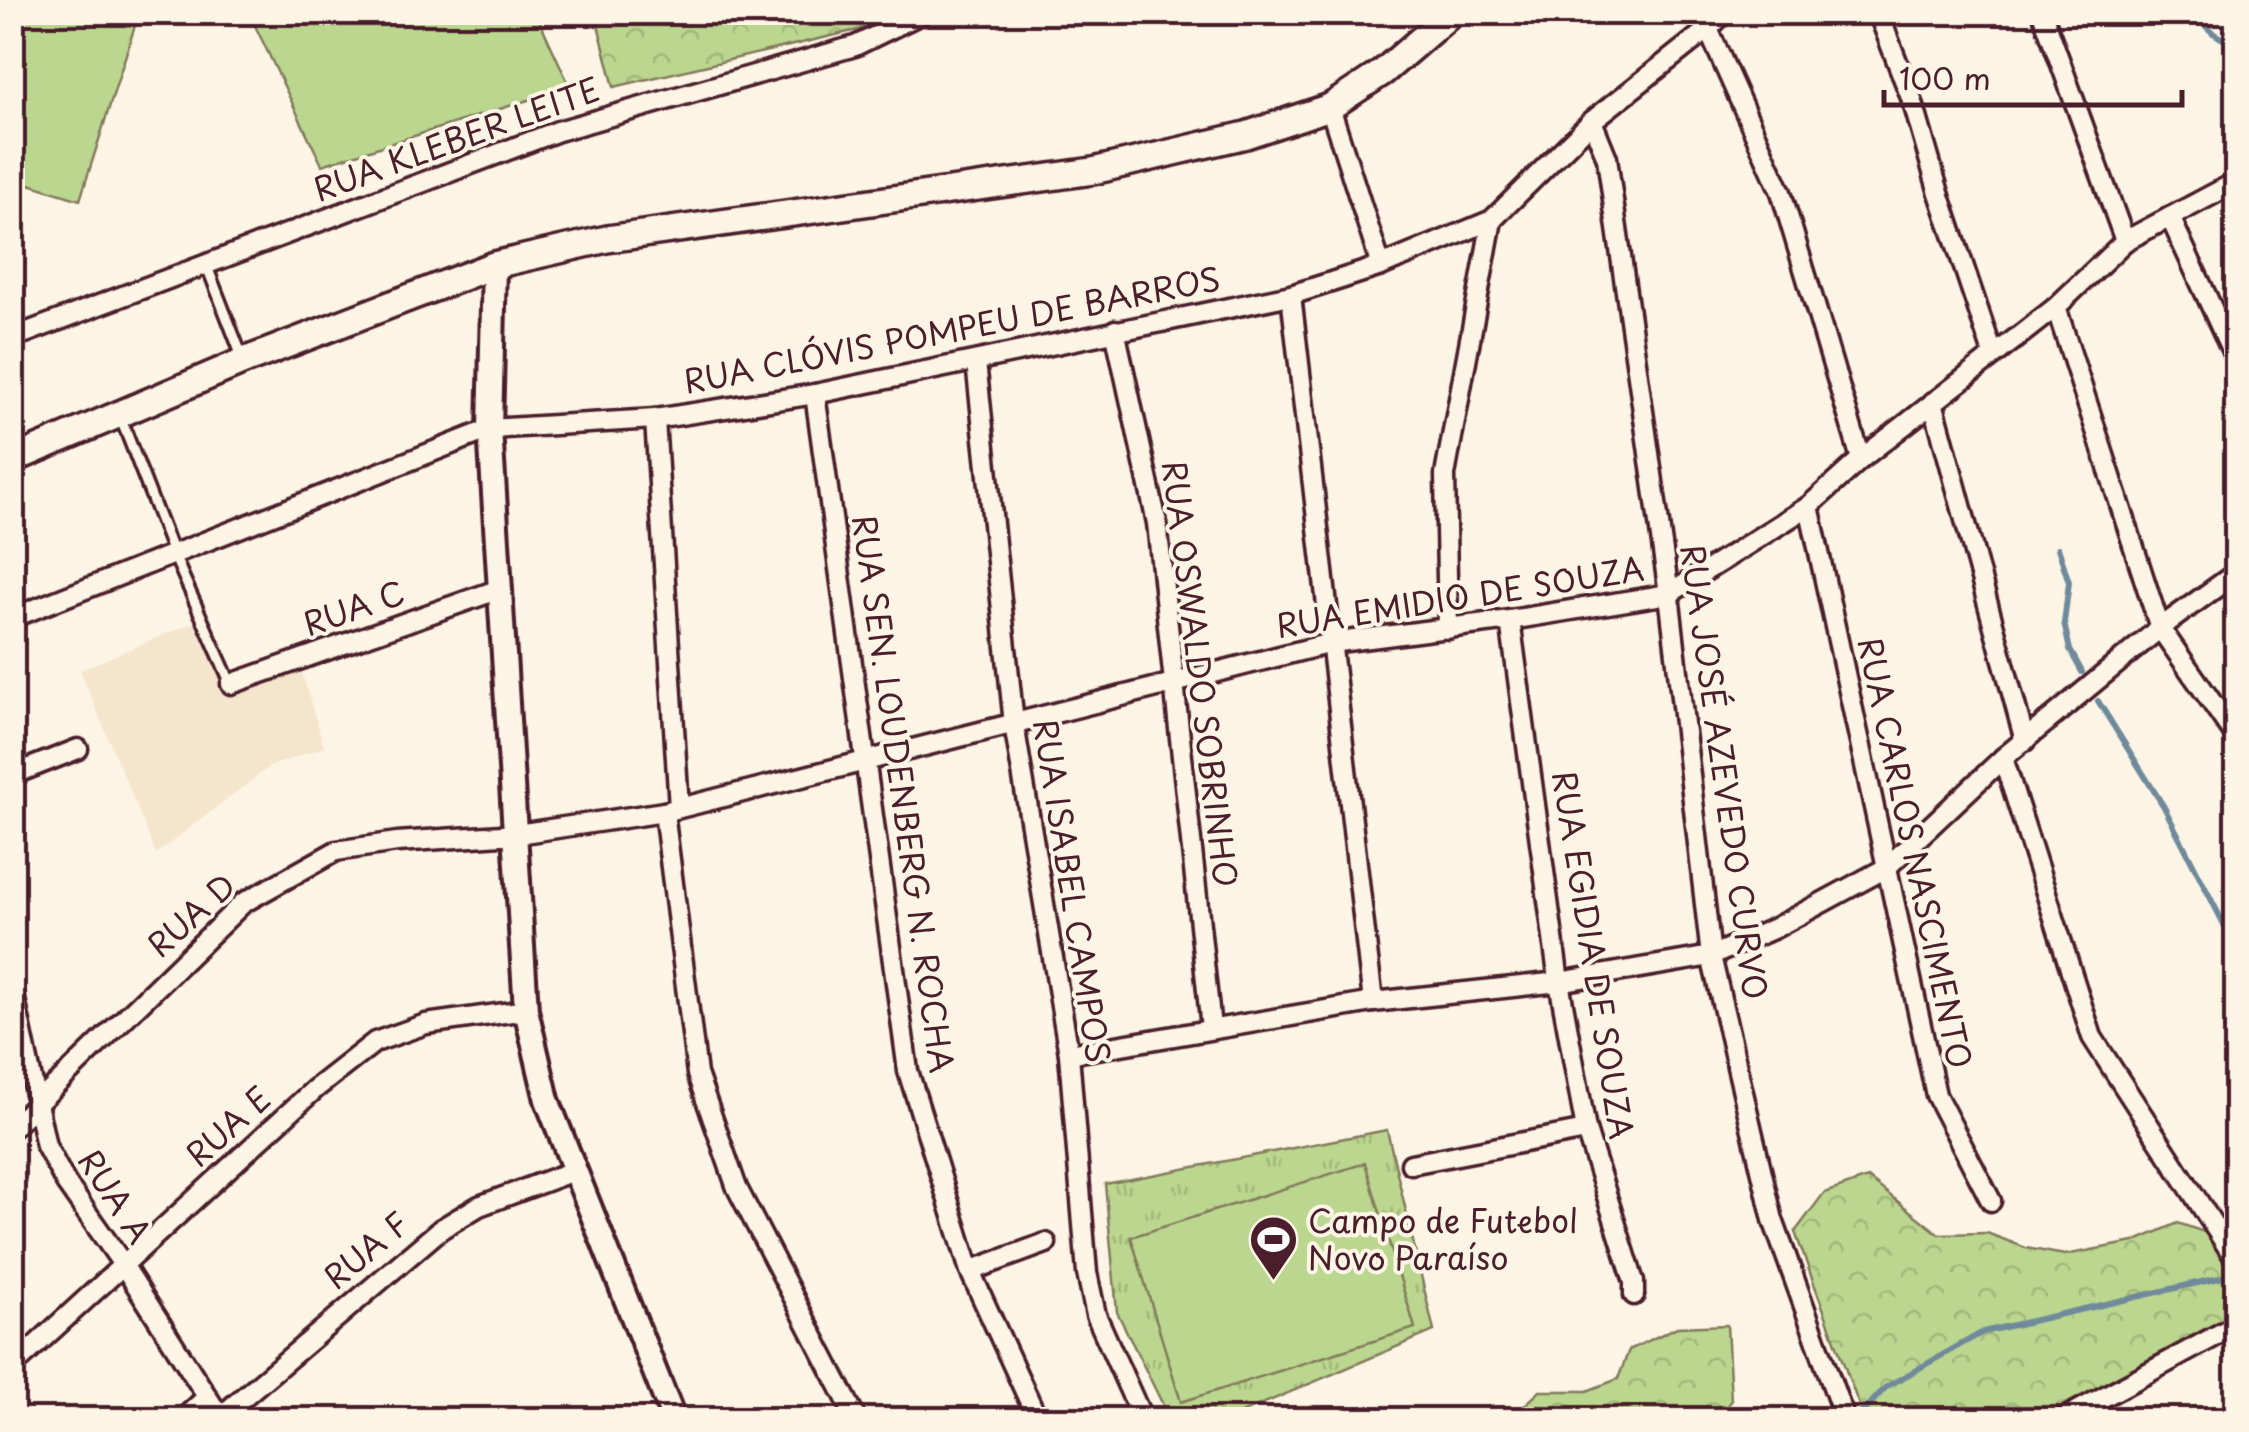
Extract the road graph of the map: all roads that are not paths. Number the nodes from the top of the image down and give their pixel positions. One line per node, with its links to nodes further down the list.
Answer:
1 (925, 12): 13 (street, RUA KLEBER LEITE)
2 (1452, 12): 7 (main road)
3 (1724, 12): 6 (street, RUA CLÓVIS POMPEU DE BARROS)
4 (1878, 12): 21 (street)
5 (2042, 12): 12 (street)
6 (1708, 29): 8 (street, RUA CLÓVIS POMPEU DE BARROS); 30 (street)
7 (1330, 106): 14 (main road); 15 (street)
8 (1592, 121): 11 (street, RUA CLÓVIS POMPEU DE BARROS); 35 (street, RUA JOSÉ AZEVEDO CURVO)
9 (2236, 182): 10 (street, RUA EMIDIO DE SOUZA)
10 (2170, 217): 12 (street, RUA EMIDIO DE SOUZA); 20 (street)
11 (1492, 220): 15 (street, RUA CLÓVIS POMPEU DE BARROS); 38 (street)
12 (2125, 241): 17 (street, RUA EMIDIO DE SOUZA)
13 (206, 264): 19 (street, RUA KLEBER LEITE); 22 (lane)
14 (494, 265): 22 (main road); 28 (street)
15 (1381, 266): 16 (street, RUA CLÓVIS POMPEU DE BARROS)
16 (1291, 295): 18 (street, RUA CLÓVIS POMPEU DE BARROS); 40 (street)
17 (2056, 307): 21 (street, RUA EMIDIO DE SOUZA); 39 (street)
18 (1115, 330): 23 (street, RUA CLÓVIS POMPEU DE BARROS); 41 (street, RUA OSWALDO SOBRINHO)
19 (12, 338)
20 (2234, 349)
21 (1994, 354): 25 (street, RUA EMIDIO DE SOUZA)
22 (244, 361): 26 (main road)
23 (976, 362): 24 (street, RUA CLÓVIS POMPEU DE BARROS); 43 (street, RUA ISABEL CAMPOS)
24 (816, 394): 27 (street, RUA CLÓVIS POMPEU DE BARROS); 48 (street, RUA SEN. LOUDENBERG N. ROCHA)
25 (1933, 402): 30 (street, RUA EMIDIO DE SOUZA); 45 (street)
26 (119, 413): 29 (main road); 32 (lane)
27 (655, 418): 28 (street, RUA CLÓVIS POMPEU DE BARROS); 50 (street)
28 (490, 430): 32 (street, RUA CLÓVIS POMPEU DE BARROS); 34 (street)
29 (12, 460)
30 (1862, 460): 31 (street, RUA EMIDIO DE SOUZA)
31 (1809, 506): 35 (street, RUA EMIDIO DE SOUZA); 52 (street, RUA CARLOS NASCIMENTO)
32 (173, 553): 36 (street, RUA CLÓVIS POMPEU DE BARROS); 42 (lane)
33 (2236, 574): 39 (street)
34 (498, 590): 42 (street, RUA C); 51 (street)
35 (1668, 594): 37 (street, RUA EMIDIO DE SOUZA); 53 (street, RUA JOSÉ AZEVEDO CURVO)
36 (12, 618)
37 (1510, 620): 38 (street, RUA EMIDIO DE SOUZA); 54 (street, RUA EGIDIA DE SOUZA)
38 (1448, 628): 40 (street, RUA EMIDIO DE SOUZA)
39 (2160, 628): 44 (street); 45 (street)
40 (1331, 644): 41 (street, RUA EMIDIO DE SOUZA); 56 (street)
41 (1176, 681): 43 (street, RUA EMIDIO DE SOUZA); 58 (street, RUA OSWALDO SOBRINHO)
42 (232, 684)
43 (1014, 724): 48 (street, RUA EMIDIO DE SOUZA); 59 (street, RUA ISABEL CAMPOS)
44 (2236, 738)
45 (2024, 741): 47 (street)
46 (78, 750): 49 (street)
47 (2003, 758): 52 (street); 67 (street)
48 (864, 762): 50 (street, RUA EMIDIO DE SOUZA); 69 (street, RUA SEN. LOUDENBERG N. ROCHA)
49 (12, 775)
50 (672, 810): 51 (street, RUA EMIDIO DE SOUZA); 77 (street)
51 (518, 834): 57 (street); 60 (street, RUA D)
52 (1886, 868): 53 (street); 65 (street, RUA CARLOS NASCIMENTO)
53 (1711, 956): 54 (street); 80 (street, RUA JOSÉ AZEVEDO CURVO)
54 (1559, 982): 56 (street); 62 (street, RUA EGIDIA DE SOUZA)
55 (12, 985): 60 (street, RUA A)
56 (1373, 1002): 58 (street)
57 (526, 1010): 64 (street); 68 (street, RUA E)
58 (1211, 1028): 59 (street)
59 (1069, 1054): 79 (street, RUA ISABEL CAMPOS)
60 (36, 1105): 61 (street, RUA D); 68 (street, RUA A)
61 (12, 1128)
62 (1586, 1130): 63 (street); 70 (street, RUA EGIDIA DE SOUZA)
63 (1411, 1164)
64 (576, 1170): 74 (street, RUA F); 76 (street)
65 (1991, 1201)
66 (1046, 1244): 69 (street)
67 (2236, 1260)
68 (122, 1263): 72 (street, RUA E); 73 (street, RUA A)
69 (970, 1271): 78 (street, RUA SEN. LOUDENBERG N. ROCHA)
70 (1634, 1295)
71 (2236, 1325): 81 (street)
72 (12, 1366)
73 (207, 1397): 74 (street, RUA A); 75 (street)
74 (221, 1418)
75 (182, 1420)
76 (674, 1420)
77 (857, 1420)
78 (1038, 1420)
79 (1143, 1420)
80 (1845, 1420)
81 (2061, 1420)

